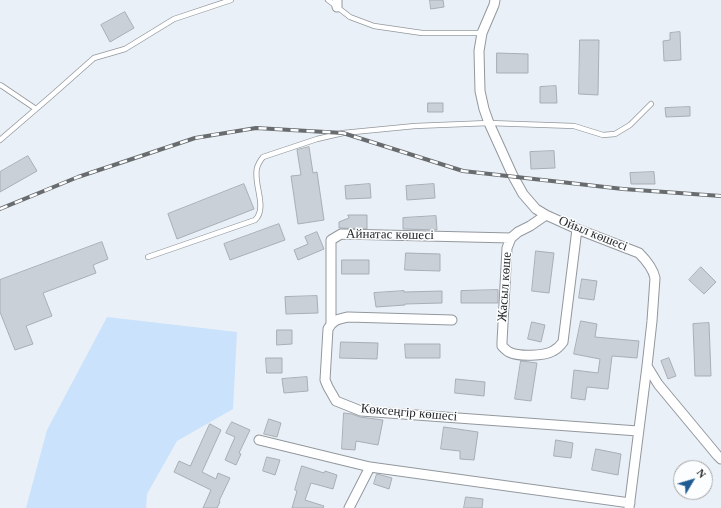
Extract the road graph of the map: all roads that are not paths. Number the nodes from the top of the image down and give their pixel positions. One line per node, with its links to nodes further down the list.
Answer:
1 (231, 0): 8 (lane)
2 (328, 0): 4 (lane)
3 (495, 0): 5 (street, Ойыл көшесі)
4 (337, 3): 5 (lane)
5 (482, 33): 9 (street, Ойыл көшесі)
6 (0, 86): 8 (lane)
7 (651, 104): 9 (lane)
8 (36, 109): 10 (lane)
9 (489, 123): 11 (street, Ойыл көшесі); 14 (lane)
10 (0, 140)
11 (546, 215): 12 (street, Ойыл көшесі); 13 (street, Жасыл көше)
12 (577, 229): 13 (street, Жасыл көше); 17 (street, Ойыл көшесі)
13 (511, 238): 16 (street, Айнатас көшесі)
14 (148, 257)
15 (452, 320): 16 (street)
16 (331, 324): 18 (street, Көксеңгір көшесі)
17 (647, 366): 18 (street, Ойыл көшесі); 20 (street)
18 (638, 431): 22 (street, Ойыл көшесі)
19 (259, 440): 21 (street)
20 (721, 459)
21 (370, 467): 22 (street); 23 (street)
22 (629, 506)
23 (349, 508)

